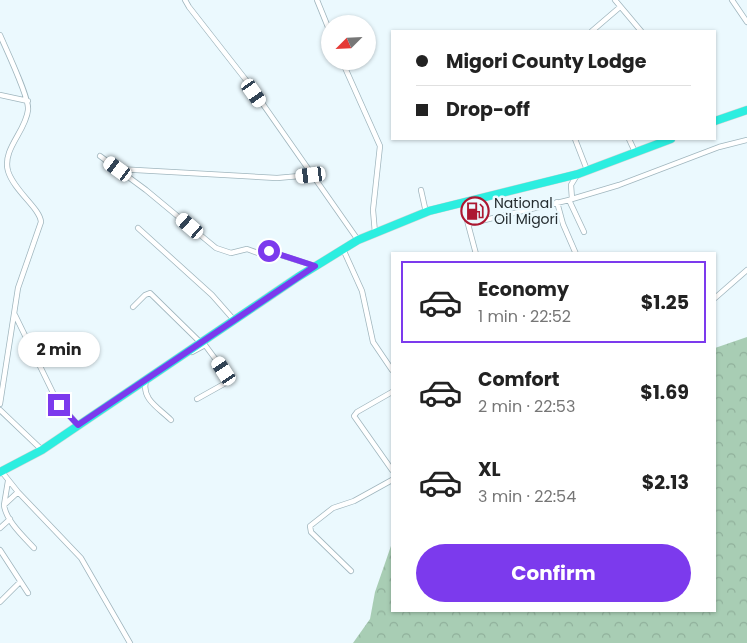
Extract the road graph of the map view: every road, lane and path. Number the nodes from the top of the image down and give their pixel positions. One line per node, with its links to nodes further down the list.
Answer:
1 (186, 0): 25 (street)
2 (317, 0): 6 (street)
3 (615, 0): 5 (street)
4 (732, 0): 7 (street)
5 (620, 7): 8 (street); 9 (street)
6 (323, 15)
7 (747, 22)
8 (593, 30)
9 (640, 30)
10 (0, 35): 13 (street)
11 (346, 70): 33 (street)
12 (0, 95): 13 (street)
13 (28, 101): 43 (street)
14 (747, 110): 15 (highway)
15 (716, 121)
16 (575, 140): 23 (street)
17 (629, 140): 20 (street)
18 (667, 140): 20 (highway)
19 (747, 140): 27 (street)
20 (635, 152): 23 (highway)
21 (100, 156): 22 (street)
22 (118, 169): 25 (street); 39 (street)
23 (587, 170): 24 (highway)
24 (578, 174): 27 (street); 28 (highway)
25 (311, 175): 35 (street)
26 (421, 190): 30 (street)
27 (571, 199): 29 (street); 34 (street)
28 (464, 202): 30 (highway); 31 (street)
29 (558, 202): 31 (street); 38 (street)
30 (429, 211): 33 (highway)
31 (468, 224): 37 (street)
32 (138, 228): 44 (street)
33 (375, 232): 35 (highway)
34 (584, 232)
35 (358, 240): 36 (highway)
36 (343, 249): 39 (highway); 46 (street)
37 (475, 252)
38 (575, 252)
39 (315, 266): 44 (highway)
40 (747, 270): 41 (street)
41 (716, 297)
42 (133, 307): 45 (street)
43 (16, 315): 50 (street); 53 (street)
44 (234, 320): 45 (highway)
45 (201, 343): 47 (highway)
46 (391, 369)
47 (146, 379): 49 (street); 52 (street); 53 (highway)
48 (391, 393): 55 (street)
49 (197, 399)
50 (0, 404)
51 (0, 410): 54 (street)
52 (171, 420)
53 (78, 425): 54 (highway)
54 (42, 450): 56 (highway)
55 (391, 469)
56 (3, 476): 58 (street); 59 (street)
57 (391, 481): 64 (street)
58 (18, 492): 59 (street); 68 (street)
59 (4, 505): 60 (street)
60 (10, 519): 61 (street); 62 (street)
61 (0, 528)
62 (34, 548)
63 (0, 550): 65 (street)
64 (351, 571)
65 (20, 582): 66 (street); 67 (street)
66 (28, 593)
67 (0, 602)
68 (130, 643)

